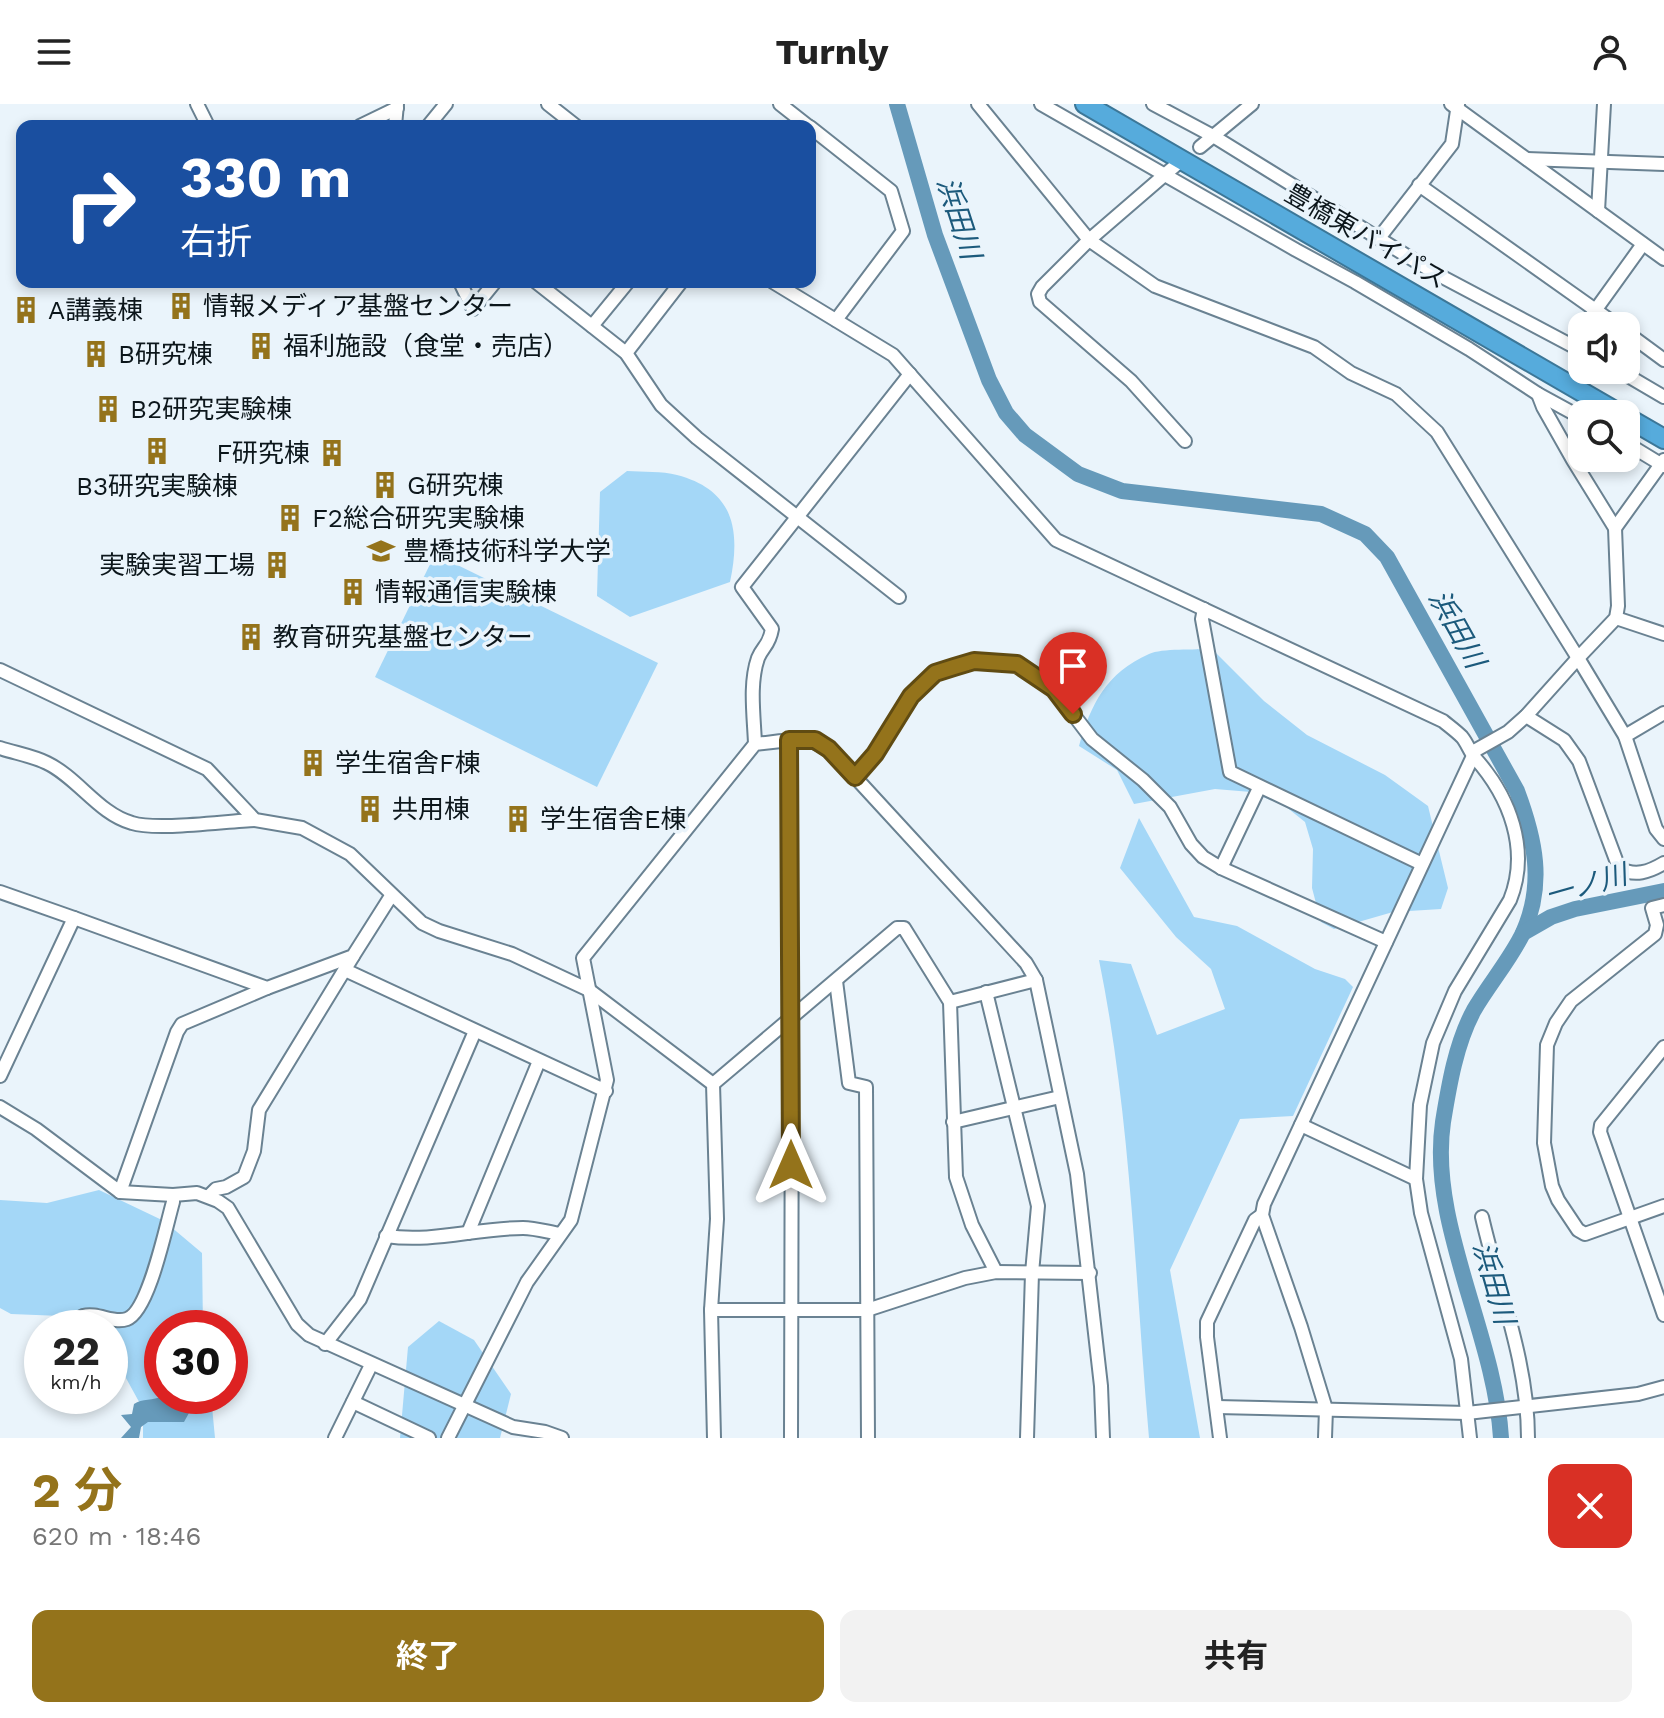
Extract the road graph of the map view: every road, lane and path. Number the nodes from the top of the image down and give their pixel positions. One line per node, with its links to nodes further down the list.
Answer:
1 (446, 104): 13 (street)
2 (548, 104): 14 (street)
3 (780, 104): 15 (street)
4 (978, 104): 27 (street)
5 (1041, 104): 23 (street)
6 (1085, 104): 49 (highway, 豊橋東バイパス)
7 (1153, 104): 17 (street)
8 (1252, 104): 17 (street)
9 (1604, 104): 20 (street)
10 (397, 106): 12 (street)
11 (1455, 106): 19 (street); 24 (street)
12 (371, 120)
13 (433, 120)
14 (568, 120)
15 (800, 120)
16 (816, 133): 39 (street)
17 (1213, 136): 18 (street); 26 (street)
18 (1200, 147)
19 (1526, 159): 20 (street); 25 (street)
20 (1602, 161): 21 (street); 25 (street)
21 (1664, 164)
22 (1176, 165): 23 (street)
23 (1165, 175): 27 (street); 47 (street)
24 (1419, 185): 26 (street); 36 (street)
25 (1598, 211): 28 (street)
26 (1379, 238): 42 (street)
27 (1089, 240): 53 (street); 62 (street)
28 (1643, 244): 29 (street); 36 (street)
29 (1664, 259)
30 (463, 288): 31 (street)
31 (490, 288)
32 (544, 288): 40 (street)
33 (623, 288): 40 (street)
34 (676, 288): 43 (street)
35 (780, 288): 39 (street)
36 (1596, 309): 37 (street); 38 (street)
37 (1594, 312)
38 (1600, 312)
39 (836, 320): 45 (street)
40 (592, 326): 43 (street)
41 (1640, 342): 44 (street)
42 (1568, 344)
43 (626, 353): 56 (street)
44 (1664, 360)
45 (910, 374): 56 (street); 59 (street)
46 (1640, 383): 48 (street)
47 (1538, 394): 50 (street); 57 (street)
48 (1664, 397)
49 (1596, 400)
50 (1568, 410)
51 (1640, 425): 52 (highway)
52 (1664, 439)
53 (1185, 441)
54 (1640, 451): 55 (street)
55 (1663, 464): 57 (street)
56 (797, 516): 58 (street); 68 (street)
57 (1615, 528): 60 (street)
58 (899, 597)
59 (1204, 609): 70 (street); 72 (street)
60 (1616, 618): 61 (street); 62 (street)
61 (1664, 634)
62 (1578, 658): 65 (street); 66 (street)
63 (0, 670): 73 (street)
64 (1664, 713): 66 (street)
65 (1526, 716): 70 (street); 75 (street)
66 (1625, 736): 74 (street)
67 (789, 740): 68 (street); 71 (street); 91 (street)
68 (755, 744): 88 (street)
69 (0, 748): 73 (street)
70 (1474, 753): 76 (street); 103 (street)
71 (855, 777): 77 (street); 85 (street)
72 (1259, 788): 76 (street); 77 (street)
73 (255, 820): 79 (street)
74 (1664, 839)
75 (1664, 863)
76 (1422, 864): 82 (street)
77 (1221, 868): 82 (street)
78 (0, 892): 81 (street)
79 (391, 896): 83 (street); 88 (street)
80 (1664, 905): 110 (street)
81 (74, 918): 87 (street); 95 (street)
82 (1386, 942): 102 (street)
83 (353, 956): 84 (street); 87 (street)
84 (345, 970): 92 (street); 106 (street)
85 (1036, 980): 89 (street); 98 (street)
86 (836, 981): 90 (street); 91 (street); 118 (street)
87 (267, 988): 104 (street)
88 (589, 990): 96 (street); 97 (street)
89 (986, 992): 90 (street); 100 (street)
90 (950, 1002): 101 (street)
91 (792, 1018): 96 (street); 119 (street)
92 (475, 1031): 94 (street); 113 (street)
93 (1664, 1047): 110 (street)
94 (539, 1061): 97 (street); 111 (street)
95 (0, 1076)
96 (713, 1084): 117 (street)
97 (606, 1091): 112 (street)
98 (1060, 1097): 100 (street); 116 (street)
99 (0, 1107): 104 (street)
100 (1016, 1108): 101 (street); 115 (street)
101 (953, 1122): 114 (street)
102 (1301, 1125): 103 (street); 108 (street)
103 (1416, 1179): 130 (street)
104 (120, 1192): 105 (street)
105 (173, 1195): 106 (street); 121 (street)
106 (209, 1196): 122 (street)
107 (1664, 1206): 110 (street)
108 (1262, 1215): 128 (street); 129 (street)
109 (1482, 1217): 126 (street)
110 (1630, 1218): 120 (street)
111 (468, 1233): 112 (street); 113 (street)
112 (560, 1234): 127 (street)
113 (386, 1236): 122 (street)
114 (996, 1272): 115 (street); 118 (street)
115 (1032, 1273): 116 (street); 138 (street)
116 (1090, 1273): 139 (street)
117 (711, 1310): 119 (street); 135 (street)
118 (867, 1310): 119 (street); 137 (street)
119 (790, 1311): 136 (street)
120 (1664, 1315)
121 (128, 1319)
122 (325, 1344): 123 (street)
123 (371, 1365): 125 (street); 127 (street)
124 (1664, 1387): 126 (street)
125 (353, 1402): 131 (street); 132 (street)
126 (1526, 1406): 130 (street); 143 (street)
127 (465, 1407): 133 (street); 134 (street)
128 (1217, 1407): 129 (street); 140 (street)
129 (1326, 1409): 130 (street); 141 (street)
130 (1470, 1413): 142 (street)
131 (335, 1438)
132 (429, 1438)
133 (448, 1438)
134 (562, 1438)
135 (714, 1438)
136 (791, 1438)
137 (868, 1438)
138 (1027, 1438)
139 (1103, 1438)
140 (1220, 1438)
141 (1325, 1438)
142 (1470, 1438)
143 (1528, 1438)

